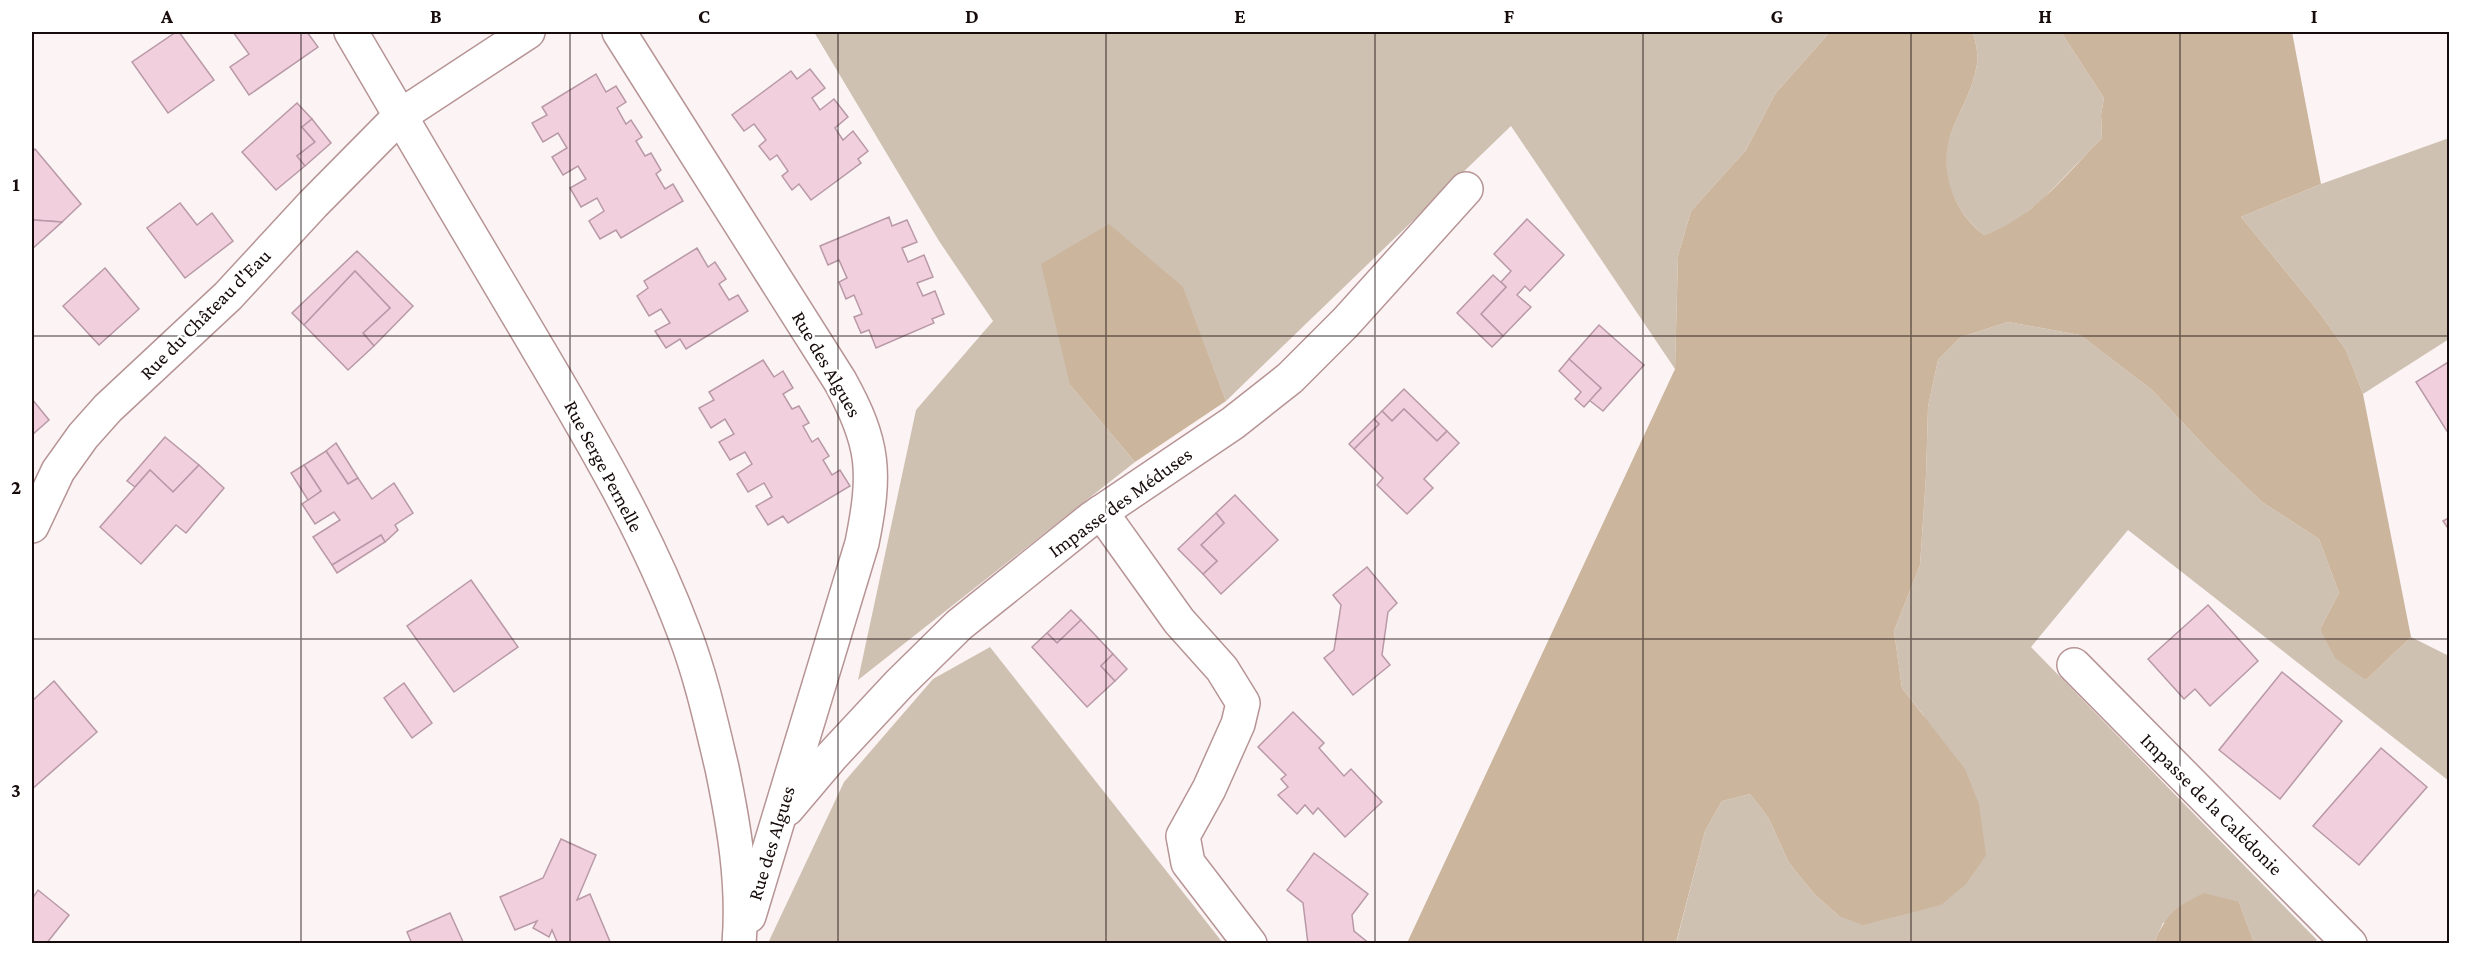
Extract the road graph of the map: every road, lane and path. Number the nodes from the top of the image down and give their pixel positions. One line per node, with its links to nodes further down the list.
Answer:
1 (351, 32): 4 (street, Rue Serge Pernelle)
2 (528, 32): 4 (street, Rue du Château d'Eau)
3 (619, 32): 9 (street, Rue des Algues)
4 (400, 116): 7 (street, Rue du Château d'Eau); 10 (street, Rue Serge Pernelle)
5 (1466, 189): 6 (street, Impasse des Méduses)
6 (1101, 512): 9 (street, Impasse des Méduses); 11 (street)
7 (32, 526)
8 (2074, 665): 12 (street, Impasse de la Calédonie)
9 (778, 820): 10 (street, Rue des Algues)
10 (740, 944)
11 (1250, 944)
12 (2350, 944)

